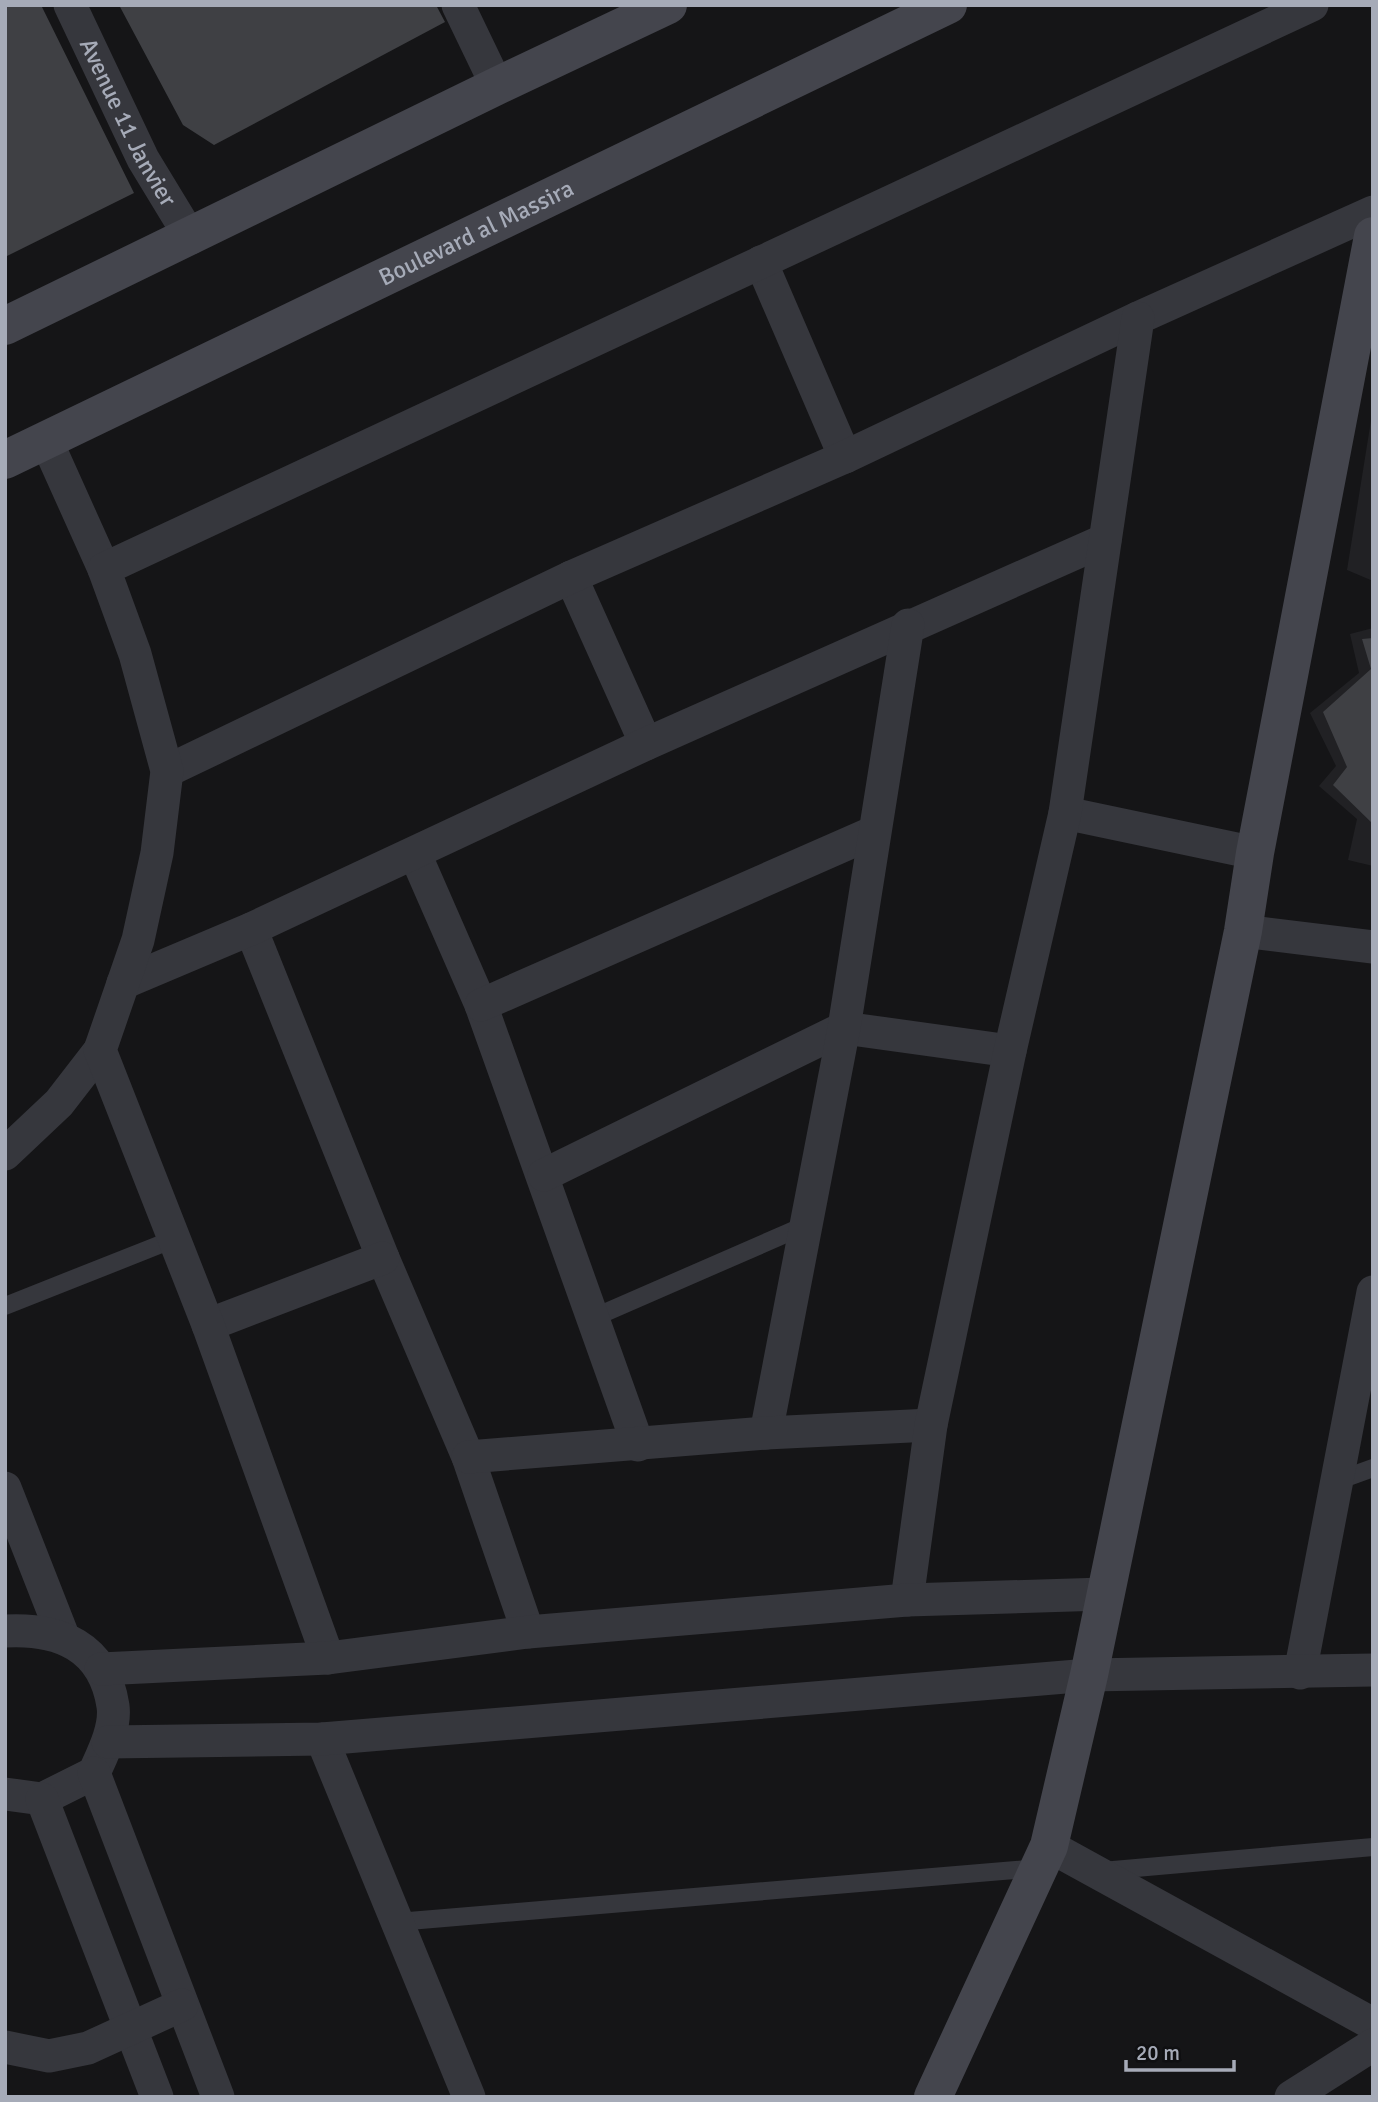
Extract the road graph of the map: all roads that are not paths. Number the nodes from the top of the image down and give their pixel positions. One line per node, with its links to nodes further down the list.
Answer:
1 (71, 5): 9 (street, Avenue 11 Janvier)
2 (458, 5): 6 (street)
3 (668, 5): 6 (street)
4 (948, 5): 13 (street, Boulevard al Massira)
5 (1312, 5): 10 (street)
6 (496, 86): 9 (street)
7 (1373, 212): 11 (street)
8 (1373, 236): 24 (street)
9 (191, 238): 12 (street)
10 (761, 262): 14 (street); 17 (street)
11 (1138, 318): 14 (street); 16 (street)
12 (5, 326)
13 (46, 440): 15 (street, Boulevard al Massira); 17 (street)
14 (845, 457): 18 (street)
15 (5, 460)
16 (1105, 540): 19 (street); 22 (street)
17 (104, 569): 21 (street)
18 (571, 577): 20 (street); 21 (street)
19 (908, 625): 20 (street); 23 (street)
20 (646, 744): 25 (street)
21 (167, 771): 29 (street)
22 (1065, 813): 24 (street); 33 (street)
23 (874, 832): 30 (street); 31 (street)
24 (1255, 853): 27 (street)
25 (415, 854): 26 (street); 30 (street)
26 (251, 929): 29 (street); 38 (street)
27 (1243, 931): 28 (street); 50 (street)
28 (1373, 947)
29 (123, 983): 32 (street)
30 (481, 1005): 35 (street)
31 (844, 1028): 33 (street); 35 (street); 36 (street)
32 (100, 1050): 34 (street); 37 (street)
33 (1010, 1051): 43 (street)
34 (5, 1154)
35 (544, 1175): 41 (street)
36 (806, 1225): 41 (lane); 44 (street)
37 (174, 1239): 40 (lane); 42 (street)
38 (383, 1258): 42 (street); 46 (street)
39 (1373, 1292): 48 (street)
40 (5, 1306)
41 (595, 1317): 45 (street)
42 (208, 1325): 55 (street)
43 (931, 1425): 44 (street); 51 (street)
44 (766, 1433): 45 (street)
45 (638, 1445): 46 (street)
46 (468, 1457): 53 (street)
47 (1373, 1468): 48 (lane)
48 (1337, 1481): 58 (street)
49 (5, 1488): 54 (street)
50 (1104, 1594): 51 (street); 59 (street)
51 (907, 1600): 53 (street)
52 (5, 1632): 54 (street)
53 (528, 1632): 55 (street)
54 (63, 1636): 56 (street)
55 (328, 1658): 56 (street)
56 (101, 1670): 61 (street)
57 (1373, 1670): 58 (street)
58 (1300, 1673): 59 (street)
59 (1089, 1675): 60 (street); 66 (street)
60 (322, 1739): 61 (street); 68 (street)
61 (108, 1742): 62 (street)
62 (94, 1773): 64 (street); 69 (street)
63 (5, 1794): 64 (street)
64 (43, 1799): 71 (street)
65 (1373, 1847): 67 (lane)
66 (1044, 1857): 67 (street); 68 (lane); 77 (street)
67 (1095, 1871): 70 (street)
68 (397, 1922): 76 (street)
69 (181, 2005): 71 (street); 75 (street)
70 (1373, 2024)
71 (130, 2029): 73 (street); 74 (street)
72 (1373, 2045): 78 (street)
73 (5, 2047)
74 (157, 2097)
75 (218, 2097)
76 (469, 2097)
77 (933, 2097)
78 (1291, 2097)

